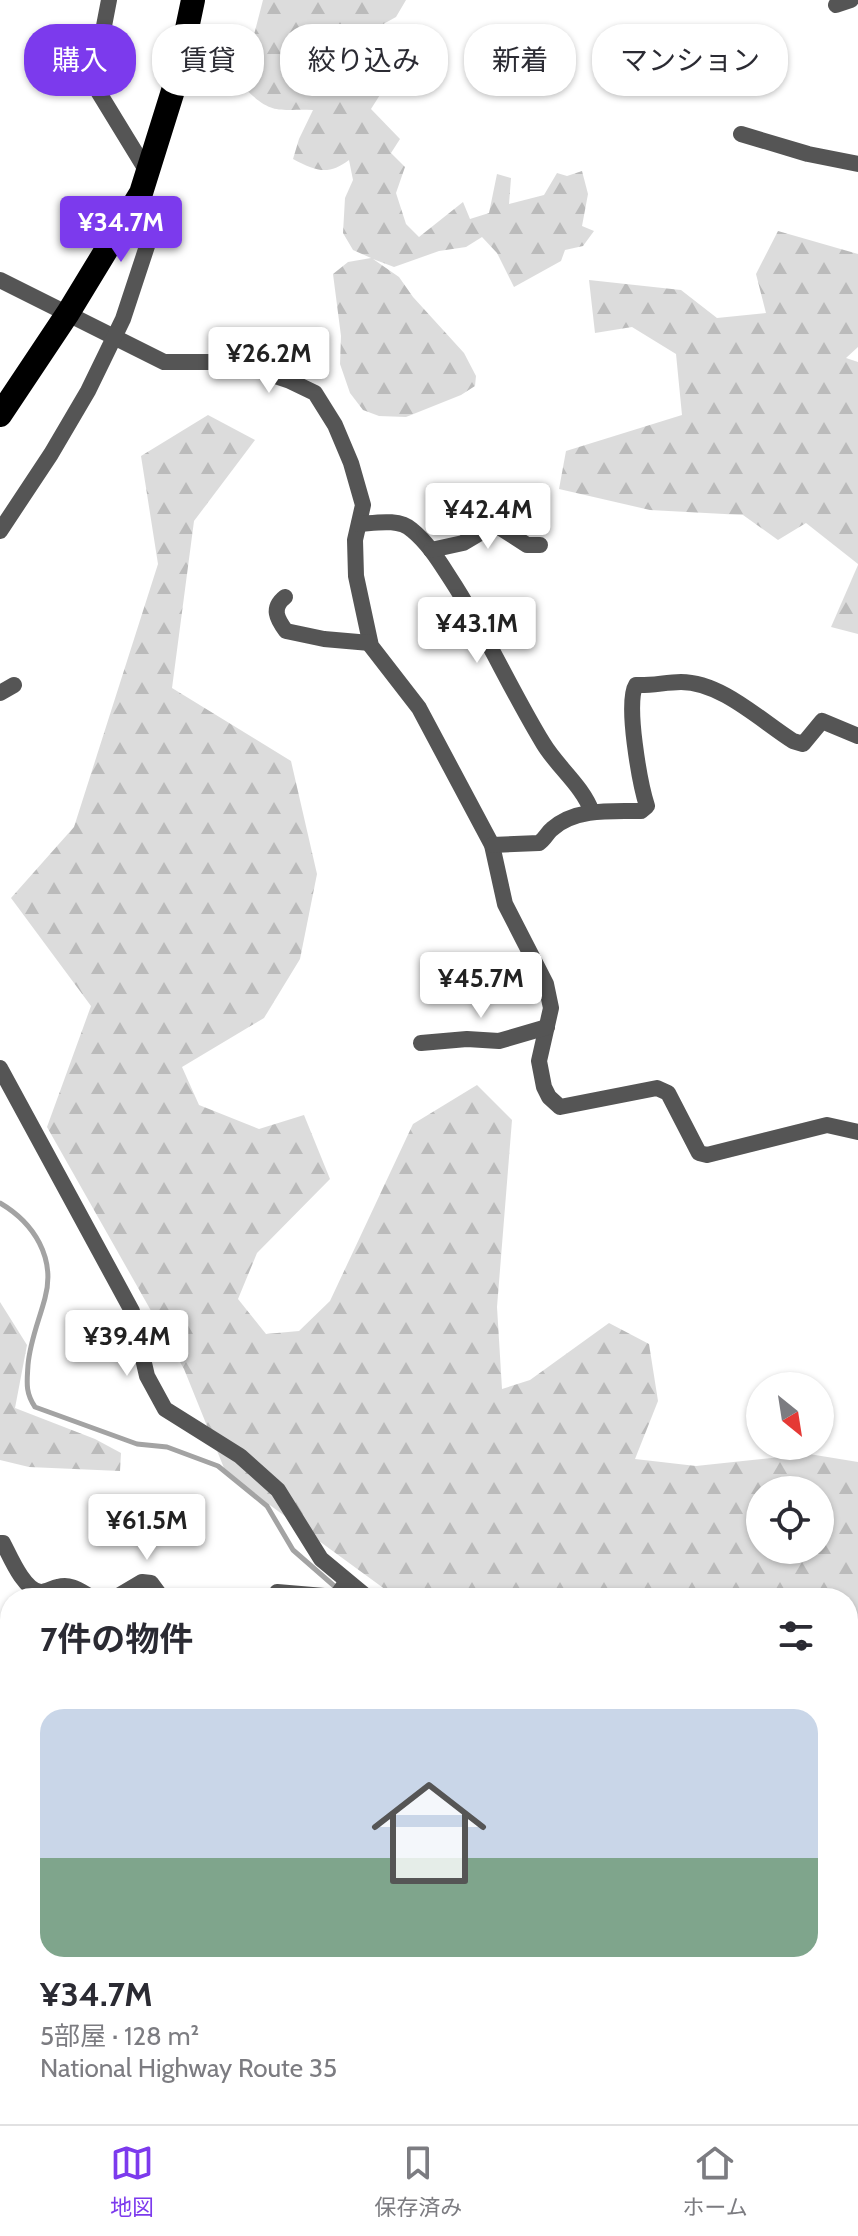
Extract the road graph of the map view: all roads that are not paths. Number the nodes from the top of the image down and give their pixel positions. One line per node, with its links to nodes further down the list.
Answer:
1 (109, 0): 5 (street)
2 (193, 0): 5 (highway)
3 (741, 134): 4 (street)
4 (858, 164)
5 (144, 183): 7 (highway); 8 (street)
6 (0, 280): 7 (street)
7 (68, 313): 8 (street); 9 (highway)
8 (114, 337): 10 (street); 11 (street)
9 (0, 415)
10 (359, 524): 13 (street); 15 (street)
11 (0, 531)
12 (540, 545): 13 (street)
13 (431, 550): 17 (street)
14 (285, 597): 15 (street)
15 (370, 643): 18 (street)
16 (858, 736): 17 (street)
17 (592, 812): 18 (street)
18 (492, 845): 19 (street)
19 (547, 1027): 20 (street); 22 (street)
20 (421, 1043)
21 (0, 1068): 24 (street)
22 (858, 1132)
23 (0, 1543): 25 (street)
24 (346, 1582): 30 (street); 31 (street)
25 (32, 1588)
26 (54, 1588): 27 (street)
27 (77, 1588)
28 (132, 1588): 29 (street)
29 (155, 1588)
30 (342, 1588)
31 (354, 1588)

